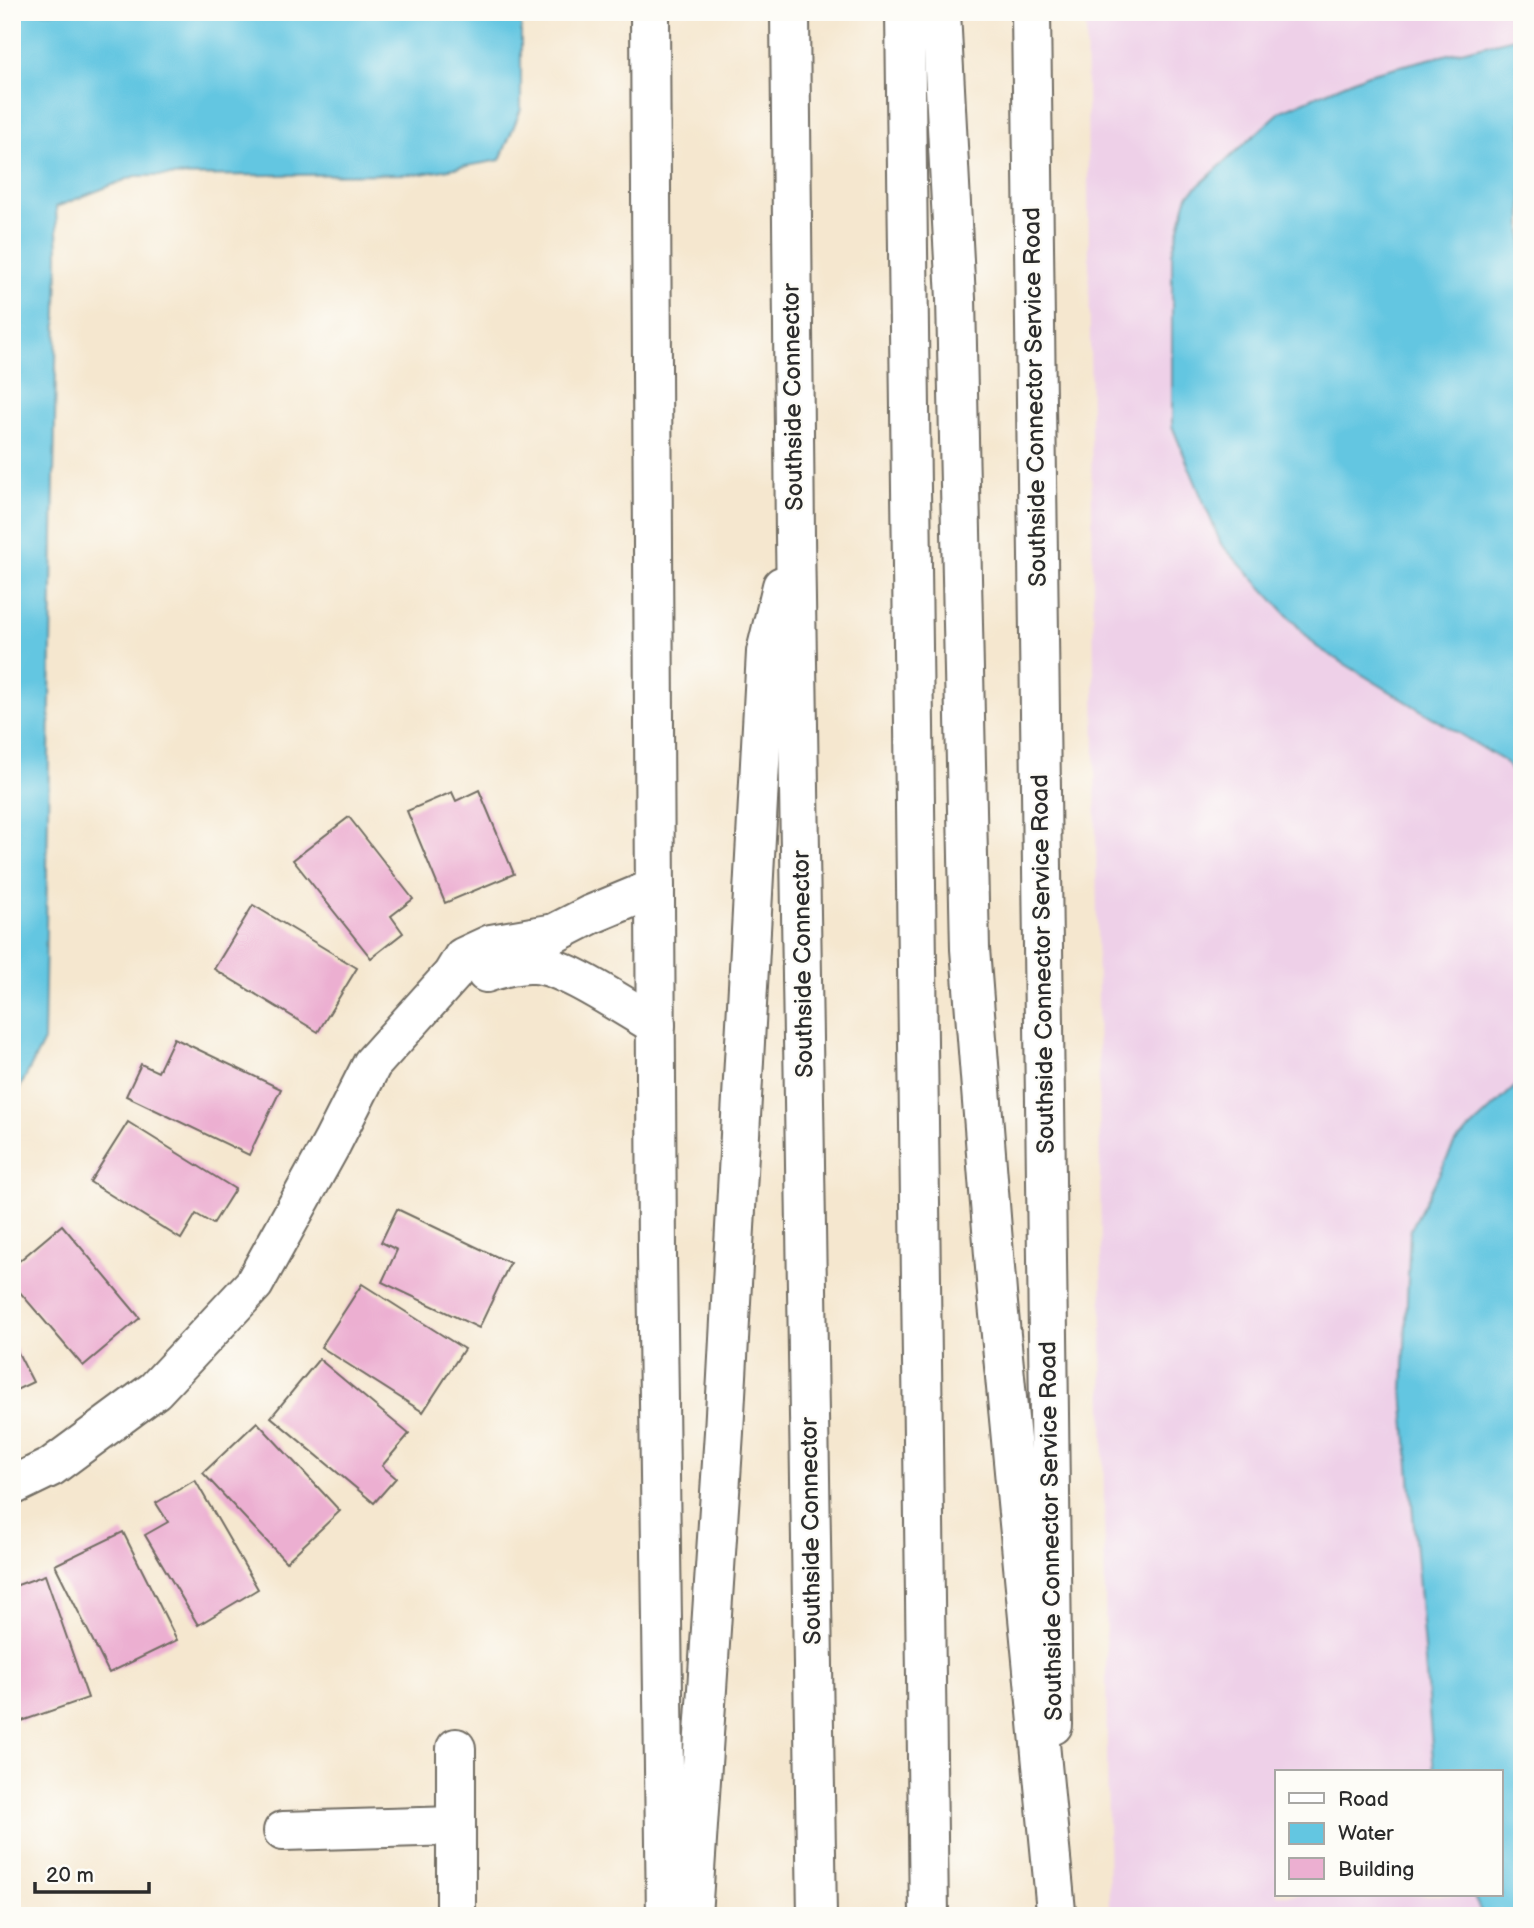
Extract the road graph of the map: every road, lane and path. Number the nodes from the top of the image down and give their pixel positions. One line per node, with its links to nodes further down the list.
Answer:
1 (650, 12): 9 (main road)
2 (790, 12): 8 (main road, Southside Connector)
3 (905, 12): 21 (main road)
4 (942, 12): 16 (main road)
5 (1031, 12): 7 (main road, Southside Connector Service Road)
6 (1055, 12): 7 (main road)
7 (1031, 51): 16 (main road, Southside Connector Service Road)
8 (794, 537): 19 (main road); 20 (main road, Southside Connector)
9 (655, 888): 10 (main road); 11 (main road)
10 (453, 975): 11 (main road); 12 (main road)
11 (656, 1025): 18 (main road)
12 (12, 1486)
13 (456, 1748): 14 (main road)
14 (456, 1826): 15 (main road); 17 (main road)
15 (282, 1831)
16 (1056, 1913)
17 (457, 1916)
18 (666, 1916)
19 (692, 1916)
20 (817, 1916)
21 (929, 1916)

